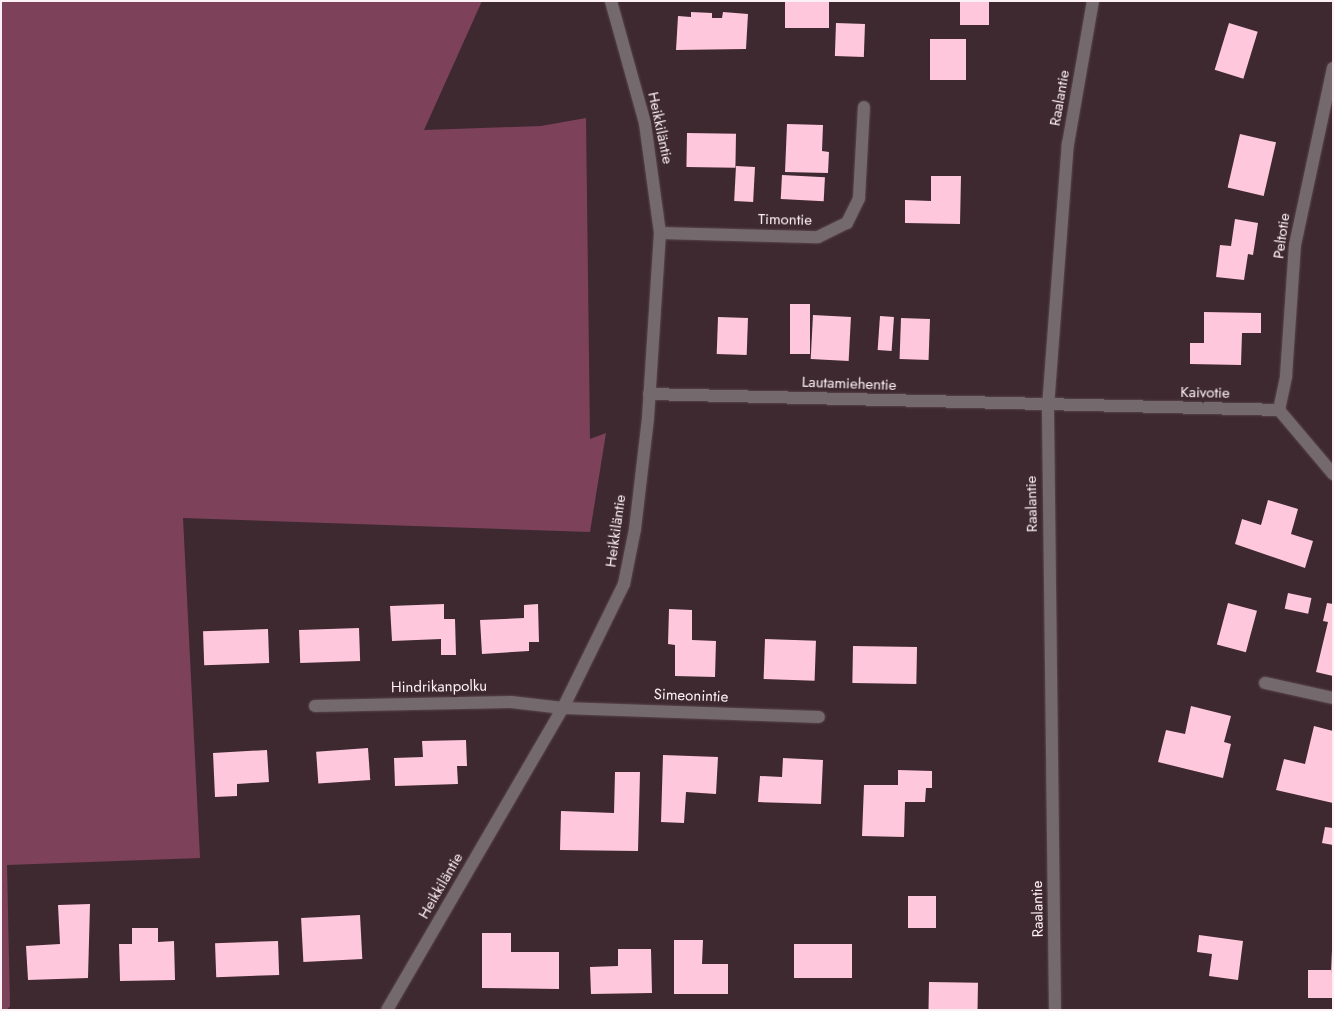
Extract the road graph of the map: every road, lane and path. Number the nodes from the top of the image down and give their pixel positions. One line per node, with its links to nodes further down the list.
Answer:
1 (611, 1): 5 (street, Heikkiläntie)
2 (1093, 1): 7 (street, Raalantie)
3 (1333, 68): 8 (street, Peltotie)
4 (864, 108): 5 (street, Timontie)
5 (660, 233): 6 (street, Heikkiläntie)
6 (649, 394): 7 (street, Lautamiehentie); 13 (street, Heikkiläntie)
7 (1048, 407): 8 (street, Kaivotie); 16 (street, Raalantie)
8 (1278, 410): 9 (street)
9 (1333, 474)
10 (1265, 683): 11 (street)
11 (1333, 698)
12 (315, 706): 13 (street, Hindrikanpolku)
13 (563, 708): 14 (street, Simeonintie); 15 (street, Heikkiläntie)
14 (819, 717)
15 (387, 1010)
16 (1055, 1010)

